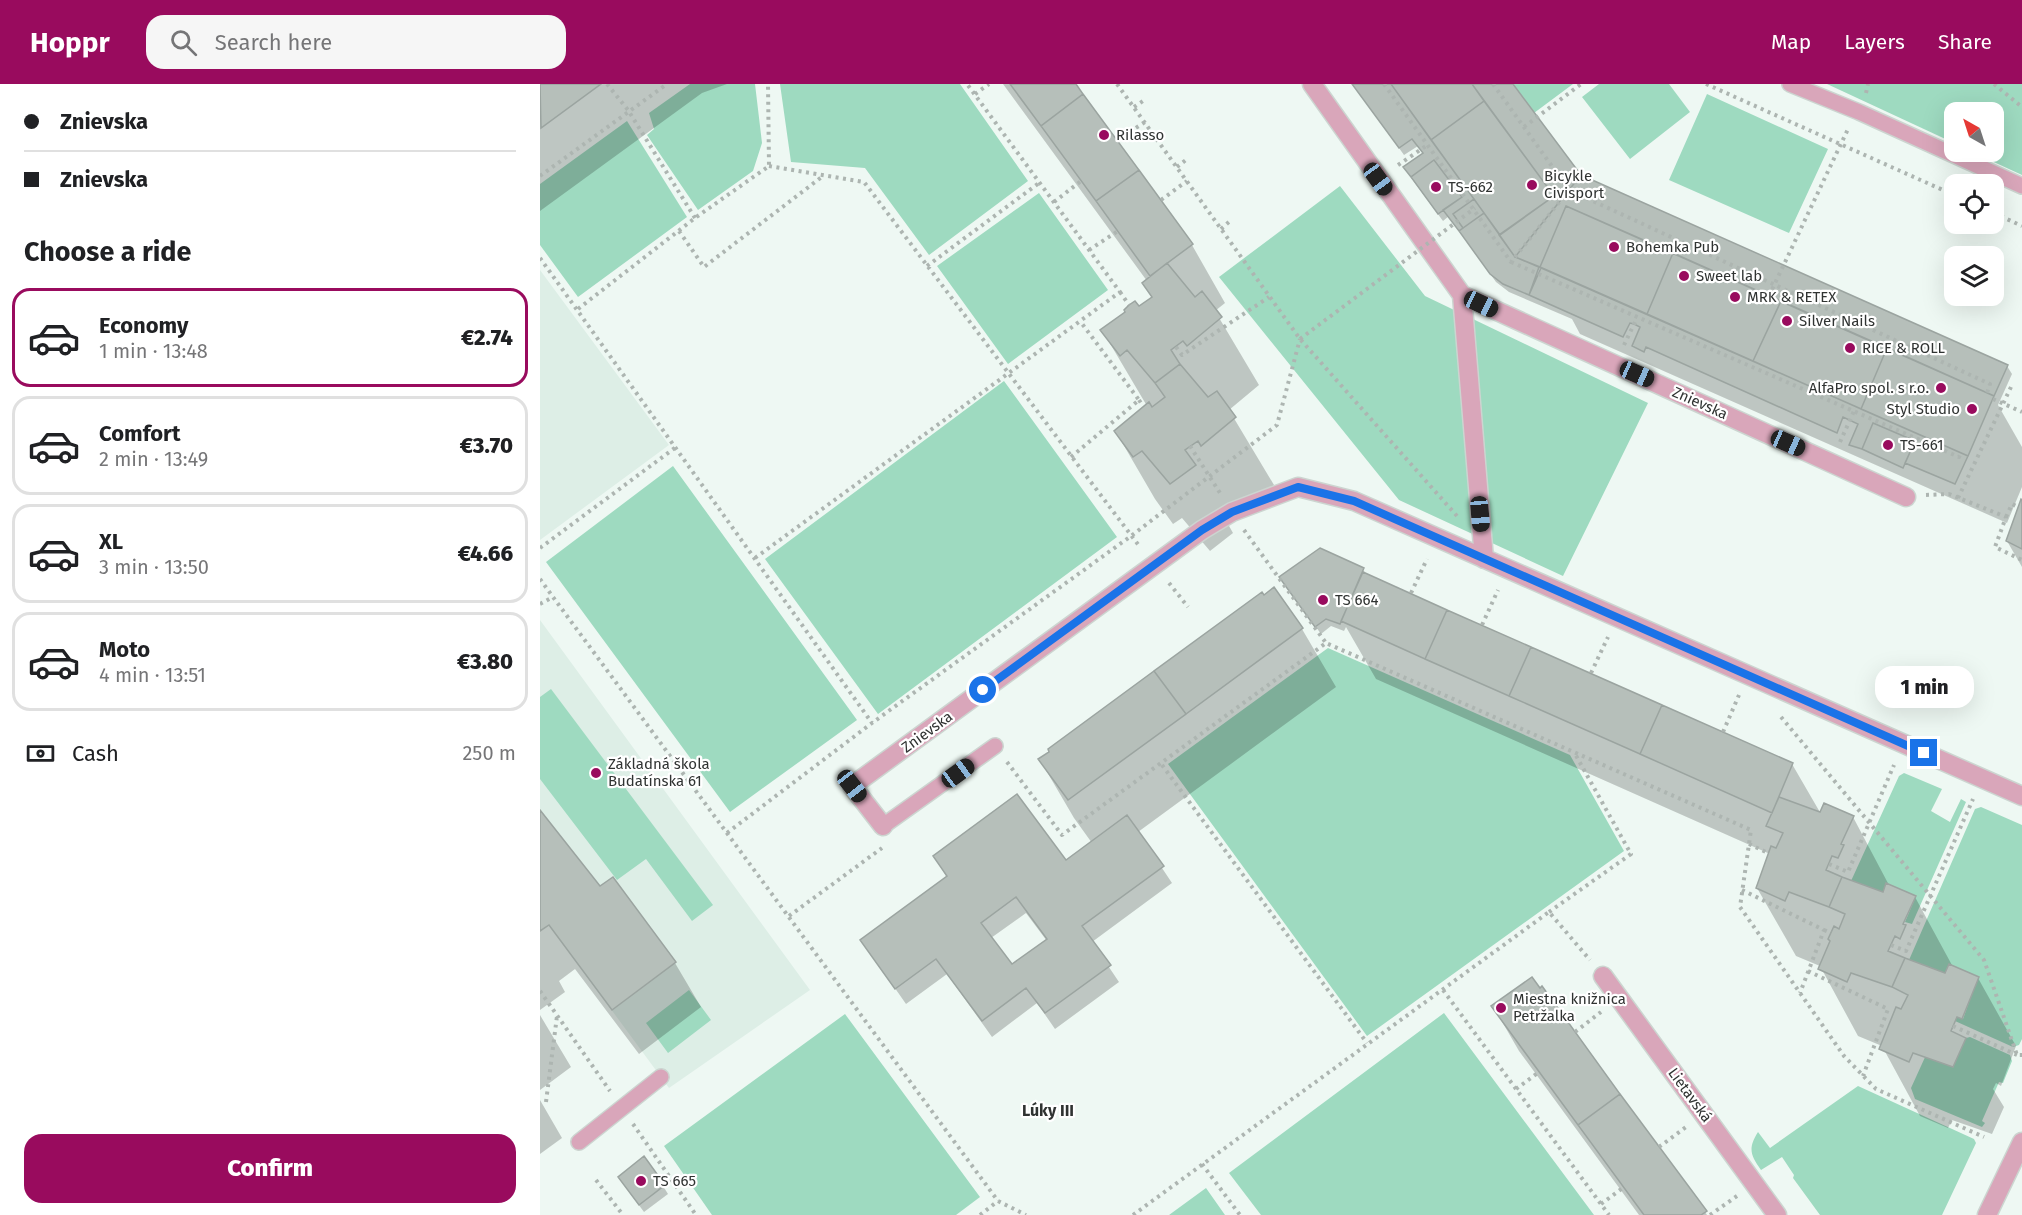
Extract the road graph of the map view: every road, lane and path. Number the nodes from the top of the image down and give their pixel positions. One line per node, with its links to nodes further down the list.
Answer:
1 (607, 84): 18 (path)
2 (667, 84): 18 (path)
3 (768, 84): 26 (path)
4 (967, 84): 14 (path)
5 (989, 84): 14 (path)
6 (1117, 84): 16 (path)
7 (1312, 84): 54 (street)
8 (1384, 84): 22 (path)
9 (1493, 84): 20 (path)
10 (1581, 84): 20 (path)
11 (1706, 84): 23 (path)
12 (1790, 84): 33 (lane)
13 (1994, 84): 17 (path)
14 (975, 94): 32 (path)
15 (1143, 100): 16 (path)
16 (1134, 107): 19 (path)
17 (2022, 107)
18 (628, 110): 29 (path); 40 (path)
19 (1144, 122): 21 (path); 27 (path)
20 (1524, 127): 34 (path)
21 (1117, 140)
22 (1429, 144): 24 (path); 38 (path)
23 (1839, 144): 35 (path); 52 (path)
24 (1420, 150)
25 (1187, 159): 27 (path)
26 (769, 166): 28 (path); 40 (path)
27 (1176, 167): 30 (path)
28 (824, 175): 44 (path); 51 (path)
29 (540, 176)
30 (1187, 181): 36 (path); 43 (path)
31 (1081, 182): 37 (path)
32 (1039, 183): 37 (path); 51 (path)
33 (2022, 186)
34 (1569, 190): 50 (path); 52 (path)
35 (1944, 191)
36 (1161, 200)
37 (1053, 202): 47 (path)
38 (1475, 208): 50 (path); 62 (path, bridge)
39 (2004, 217): 42 (path)
40 (695, 218): 44 (path)
41 (1230, 221): 43 (path)
42 (2022, 225)
43 (1221, 229): 56 (path)
44 (679, 231): 58 (path)
45 (1118, 231): 47 (path)
46 (1410, 245): 48 (path)
47 (1089, 250): 53 (path)
48 (1416, 254)
49 (540, 258): 58 (path)
50 (1511, 262): 59 (path)
51 (927, 266): 66 (path)
52 (1773, 286): 55 (path); 68 (path)
53 (1120, 292): 57 (path); 60 (path)
54 (1462, 295): 80 (street, Znievska); 90 (street)
55 (1769, 296)
56 (1269, 297): 62 (path); 63 (path)
57 (1129, 305)
58 (578, 309): 76 (path)
59 (1637, 318): 61 (path); 65 (path)
60 (1080, 321): 66 (path); 70 (path)
61 (1634, 324)
62 (1300, 339): 79 (path); 83 (path)
63 (1176, 346)
64 (1743, 357): 65 (path)
65 (1741, 363): 72 (path)
66 (1008, 374): 78 (path); 88 (path)
67 (2011, 387): 81 (path)
68 (1986, 393)
69 (1993, 399): 73 (path, bridge)
70 (1138, 400): 71 (path); 78 (path)
71 (1143, 406)
72 (1854, 411): 74 (path); 77 (path)
73 (2022, 412)
74 (1850, 420)
75 (1190, 446): 79 (path)
76 (676, 447): 86 (path); 88 (path)
77 (1961, 453)
78 (1071, 457): 85 (path)
79 (1210, 477): 85 (path)
80 (1906, 497)
81 (1958, 498)
82 (2018, 507): 84 (path)
83 (1461, 510)
84 (2006, 517)
85 (1131, 536): 102 (path)
86 (540, 548)
87 (1260, 555): 98 (path)
88 (755, 558): 102 (path)
89 (1428, 558): 93 (path)
90 (1484, 559): 108 (street, Znievska); 111 (street, Znievska)
91 (540, 579): 94 (path)
92 (1499, 587): 96 (path)
93 (1411, 593)
94 (554, 597): 95 (path); 112 (path)
95 (540, 604)
96 (1482, 625)
97 (1608, 636): 99 (path)
98 (1326, 644): 105 (path); 106 (path)
99 (1591, 673)
100 (1739, 694): 103 (path)
101 (1776, 711): 110 (path)
102 (872, 723): 112 (path)
103 (1723, 732)
104 (995, 746): 106 (path); 111 (lane)
105 (1574, 751): 113 (path); 118 (path)
106 (1162, 765): 134 (path)
107 (1894, 765): 110 (path)
108 (2022, 796)
109 (1973, 798): 117 (path)
110 (1870, 822): 115 (path); 117 (path)
111 (883, 826): 119 (path)
112 (727, 832): 119 (path)
113 (1749, 844): 114 (path); 116 (path)
114 (1768, 852)
115 (1829, 864)
116 (1742, 890): 120 (path); 127 (path)
117 (1930, 895): 122 (path); 135 (path)
118 (1549, 912): 124 (path); 125 (path)
119 (789, 916): 151 (path)
120 (1824, 930): 121 (path); 123 (path)
121 (1831, 933)
122 (1891, 945)
123 (1808, 971): 127 (path); 129 (path)
124 (1603, 976): 161 (street, Lietavská)
125 (1443, 990): 134 (path); 139 (path)
126 (540, 991): 131 (path)
127 (1800, 993): 137 (path)
128 (1606, 1008): 133 (path)
129 (1888, 1009): 130 (path); 137 (path)
130 (1893, 1013)
131 (557, 1015): 140 (path); 141 (path)
132 (1953, 1026): 135 (path)
133 (1575, 1032)
134 (1367, 1043): 147 (path)
135 (2019, 1055)
136 (1539, 1072): 139 (path)
137 (1863, 1076): 143 (path)
138 (661, 1077): 141 (lane)
139 (1516, 1089): 152 (path)
140 (546, 1102)
141 (621, 1107): 144 (lane); 154 (path)
142 (1691, 1123): 146 (path)
143 (1984, 1137)
144 (579, 1142)
145 (2022, 1142): 162 (street)
146 (1659, 1148)
147 (1202, 1164): 157 (path); 158 (path)
148 (596, 1180): 153 (path)
149 (1624, 1187): 152 (path)
150 (1742, 1192): 160 (path)
151 (998, 1201): 155 (path); 156 (path)
152 (1601, 1204): 159 (path)
153 (623, 1215)
154 (696, 1215)
155 (980, 1215)
156 (1026, 1215)
157 (1133, 1215)
158 (1240, 1215)
159 (1609, 1215)
160 (1710, 1215)
161 (1777, 1215)
162 (1987, 1215)

